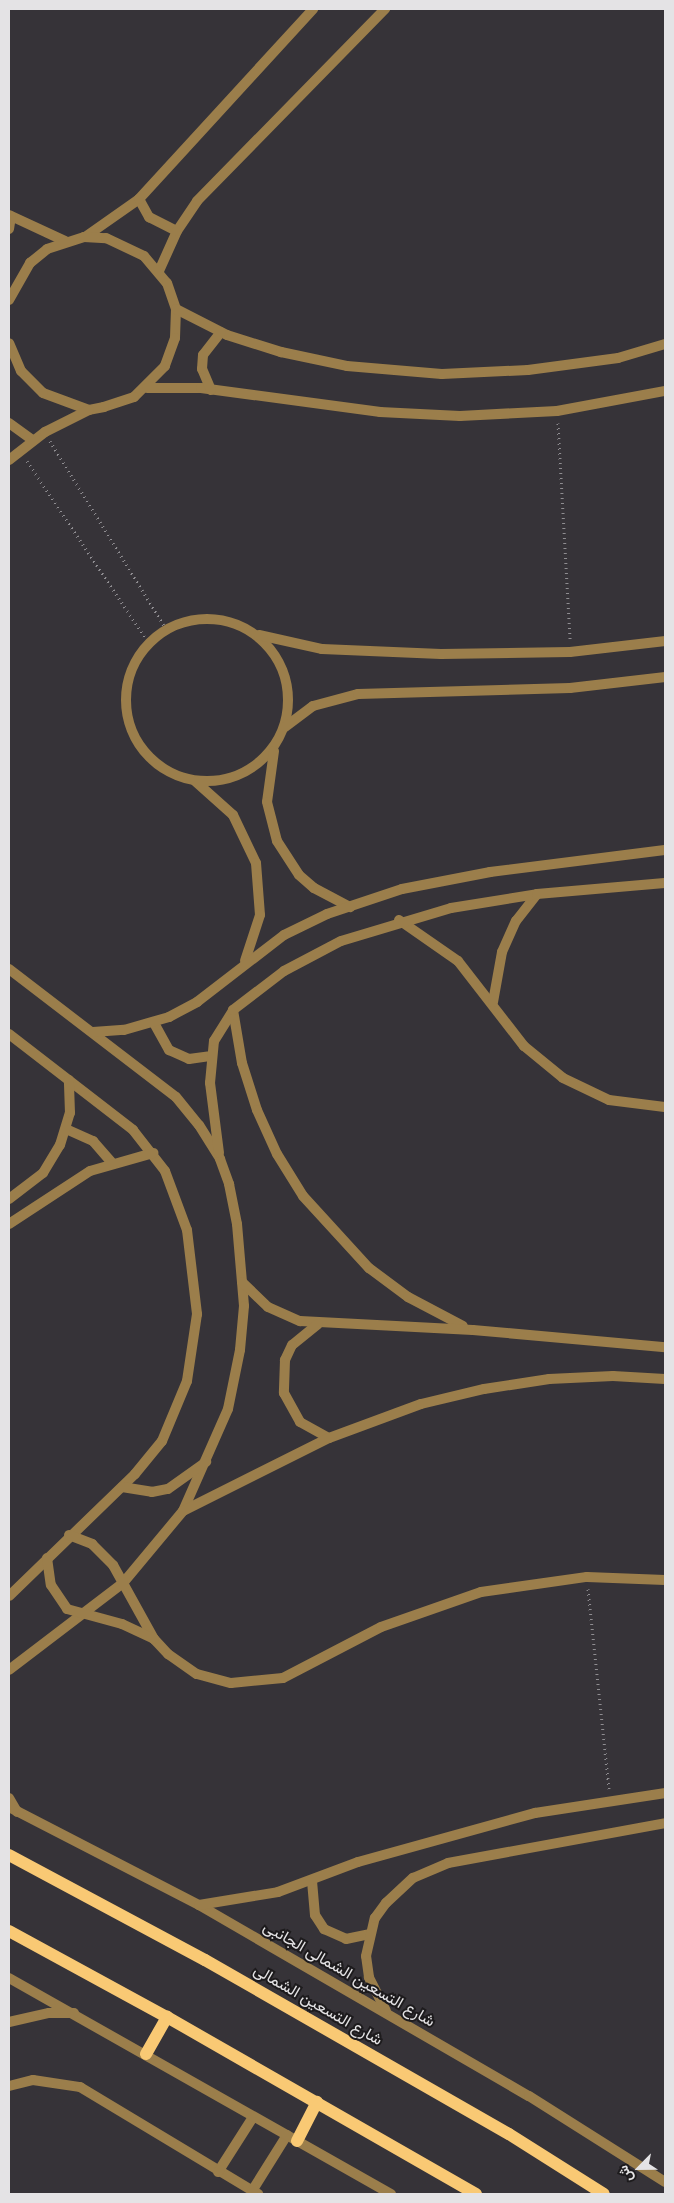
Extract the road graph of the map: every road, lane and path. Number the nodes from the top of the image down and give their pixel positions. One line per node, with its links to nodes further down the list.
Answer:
1 (313, 9): 3 (street)
2 (385, 9): 6 (street)
3 (139, 199): 6 (street); 7 (street)
4 (10, 216): 5 (street); 8 (street)
5 (9, 229)
6 (177, 231): 9 (street)
7 (84, 237): 8 (street); 9 (street)
8 (65, 241): 10 (street)
9 (159, 271): 11 (street)
10 (9, 300)
11 (176, 309): 12 (street); 15 (street)
12 (221, 332): 14 (street); 16 (street)
13 (9, 343): 18 (street)
14 (665, 344)
15 (146, 388): 16 (street); 18 (street)
16 (211, 390): 19 (street)
17 (665, 391): 19 (street)
18 (89, 410): 21 (street)
19 (557, 411): 29 (path)
20 (9, 423): 22 (street)
21 (44, 432): 22 (street); 25 (path)
22 (32, 440): 23 (street)
23 (19, 450): 24 (street); 28 (path)
24 (9, 460)
25 (166, 629): 26 (street); 28 (street)
26 (254, 634): 29 (street); 31 (street)
27 (665, 641): 29 (street)
28 (149, 643): 33 (street)
29 (570, 652)
30 (665, 677): 31 (street)
31 (282, 732): 32 (street)
32 (277, 743): 33 (street); 37 (street)
33 (194, 780): 39 (street)
34 (665, 850): 37 (street)
35 (665, 883): 36 (street)
36 (537, 894): 38 (street); 41 (street)
37 (350, 907): 39 (street)
38 (399, 920): 41 (street); 42 (street)
39 (243, 965): 43 (street)
40 (9, 969): 44 (street)
41 (492, 1002): 48 (street)
42 (234, 1010): 46 (street); 57 (street)
43 (154, 1023): 44 (street); 46 (street)
44 (93, 1032): 51 (street)
45 (9, 1034): 47 (street)
46 (210, 1056): 51 (street)
47 (69, 1080): 49 (street); 50 (street)
48 (665, 1107)
49 (66, 1129): 52 (street); 53 (street)
50 (153, 1153): 52 (street); 62 (street)
51 (220, 1159): 55 (street)
52 (111, 1162): 54 (street)
53 (9, 1199)
54 (9, 1224)
55 (242, 1282): 56 (street); 61 (street)
56 (318, 1324): 57 (street); 60 (street)
57 (473, 1330): 58 (street)
58 (665, 1347)
59 (665, 1379): 60 (street)
60 (329, 1438): 63 (street)
61 (208, 1460): 62 (street); 63 (street)
62 (122, 1487): 64 (street)
63 (183, 1511): 68 (street)
64 (69, 1535): 65 (street); 68 (street)
65 (47, 1558): 69 (street); 70 (street)
66 (587, 1577): 67 (street); 71 (street); 75 (path)
67 (665, 1580)
68 (123, 1584): 70 (street); 71 (street)
69 (9, 1596)
70 (82, 1616): 71 (street); 72 (street)
71 (154, 1639)
72 (9, 1670)
73 (665, 1792): 75 (street)
74 (9, 1798): 76 (street)
75 (610, 1800): 79 (street)
76 (13, 1809): 80 (street, شارع التسعين الشمالى الجانبى)
77 (665, 1823): 82 (street)
78 (9, 1856): 98 (main road, شارع التسعين الشمالى)
79 (312, 1881): 80 (street); 82 (street)
80 (199, 1905): 85 (street, شارع التسعين الشمالى الجانبى)
81 (9, 1931): 86 (main road)
82 (370, 1934): 85 (street)
83 (9, 1978): 84 (street)
84 (75, 2013): 87 (street); 88 (street)
85 (388, 2014): 94 (street, شارع التسعين الشمالى الجانبى)
86 (167, 2016): 88 (main road); 90 (main road)
87 (9, 2022)
88 (146, 2054): 91 (street)
89 (9, 2086): 93 (street)
90 (317, 2102): 92 (main road); 97 (main road)
91 (253, 2117): 92 (street); 93 (street)
92 (292, 2138): 95 (street); 96 (street)
93 (218, 2172): 95 (street)
94 (665, 2182)
95 (255, 2193)
96 (392, 2194)
97 (476, 2194)
98 (604, 2194)

